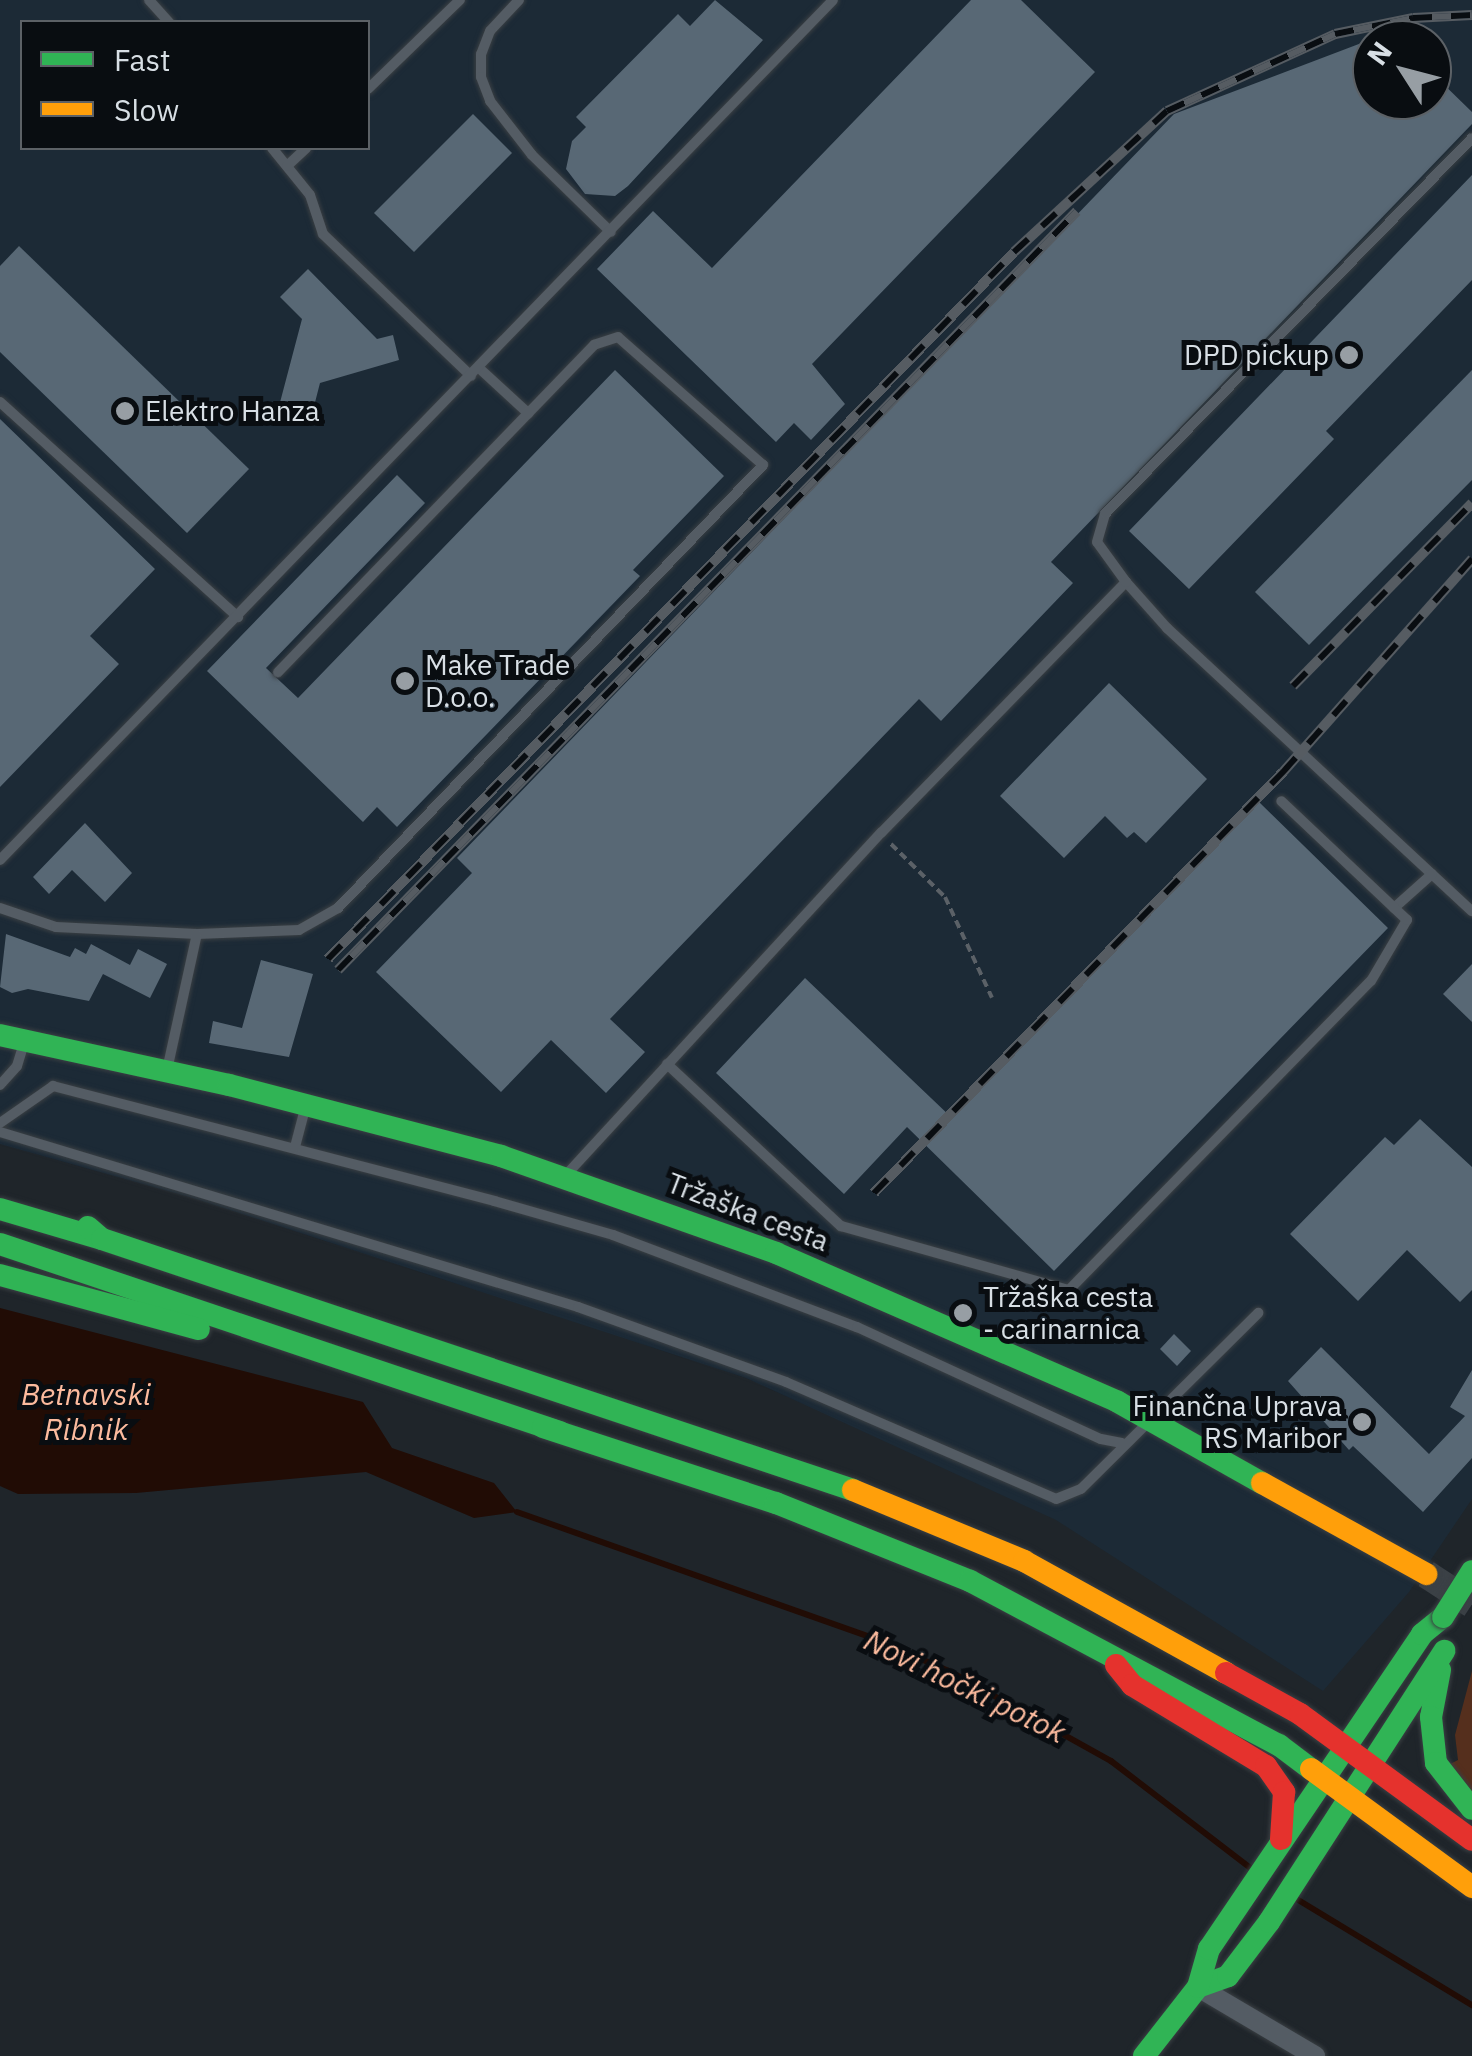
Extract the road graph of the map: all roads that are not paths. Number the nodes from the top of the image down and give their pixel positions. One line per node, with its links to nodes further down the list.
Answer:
1 (149, 0): 5 (lane)
2 (460, 0): 6 (lane)
3 (519, 0): 11 (lane)
4 (833, 0): 11 (lane)
5 (167, 20)
6 (370, 87)
7 (1472, 138): 15 (lane)
8 (274, 150): 10 (lane)
9 (304, 150): 10 (lane)
10 (287, 166): 12 (lane)
11 (611, 232): 12 (lane)
12 (475, 372): 14 (lane); 16 (lane)
13 (0, 402): 16 (lane)
14 (528, 413): 17 (lane); 24 (lane)
15 (1126, 582): 20 (lane); 27 (lane)
16 (238, 617): 19 (lane)
17 (278, 672)
18 (1281, 801): 22 (lane)
19 (0, 860)
20 (1432, 874): 22 (lane); 23 (lane)
21 (0, 908): 24 (lane)
22 (1394, 908): 27 (lane)
23 (1472, 911)
24 (197, 934): 28 (lane)
25 (0, 1035): 26 (main road, Tržaška cesta)
26 (25, 1040): 28 (main road, Tržaška cesta); 29 (lane)
27 (667, 1064): 34 (lane)
28 (166, 1071): 30 (main road, Tržaška cesta)
29 (0, 1085)
30 (306, 1104): 33 (lane); 34 (main road, Tržaška cesta)
31 (0, 1123): 33 (lane)
32 (0, 1132): 43 (lane)
33 (295, 1147): 43 (lane)
34 (564, 1178): 41 (main road, Tržaška cesta)
35 (0, 1190): 37 (main road)
36 (0, 1209): 37 (main road)
37 (102, 1240): 49 (main road)
38 (0, 1244): 42 (main road)
39 (0, 1274): 42 (main road)
40 (1258, 1313): 41 (lane)
41 (1148, 1417): 43 (lane); 45 (main road, Tržaška cesta)
42 (560, 1432): 47 (main road)
43 (1122, 1443)
44 (1472, 1571): 46 (main road, bridge)
45 (1426, 1574)
46 (1443, 1617): 48 (main road); 49 (main road)
47 (1103, 1648): 51 (main road); 55 (main road)
48 (1444, 1651): 50 (main road); 53 (main road)
49 (1346, 1747): 50 (main road); 51 (main road)
50 (1372, 1766): 52 (main road); 54 (main road)
51 (1325, 1778): 52 (main road); 55 (main road)
52 (1351, 1798): 56 (main road); 57 (main road)
53 (1472, 1809)
54 (1472, 1840)
55 (1280, 1844): 57 (main road)
56 (1472, 1887)
57 (1198, 1987): 58 (main road); 59 (street)
58 (1144, 2056)
59 (1314, 2056)

